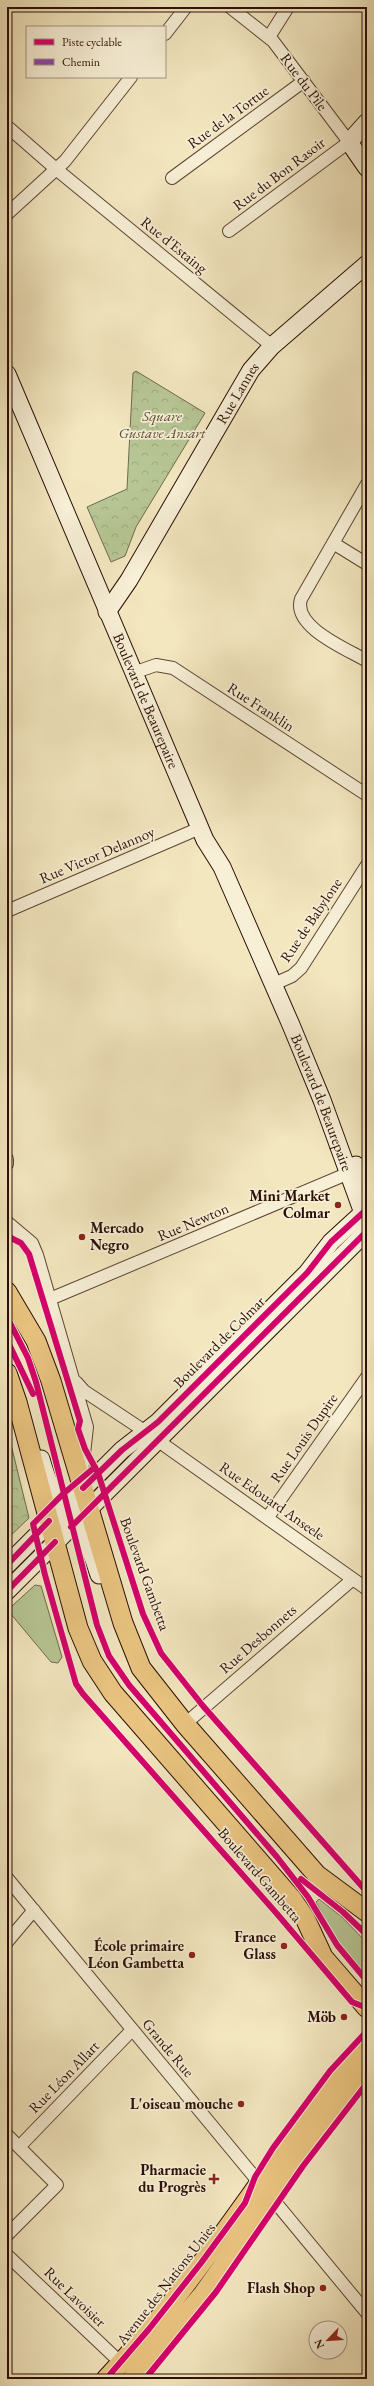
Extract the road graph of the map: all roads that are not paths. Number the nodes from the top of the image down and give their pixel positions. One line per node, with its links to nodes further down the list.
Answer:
1 (186, 7): 4 (street)
2 (230, 7): 5 (street, Rue du Pile)
3 (288, 7): 5 (street)
4 (166, 33)
5 (269, 37): 7 (street, Rue du Pile)
6 (130, 78): 12 (street)
7 (304, 81): 10 (street, Rue du Pile); 13 (street, Rue de la Tortue)
8 (367, 122): 10 (main road)
9 (10, 128): 12 (street, Rue d'Estaing)
10 (349, 142): 11 (main road, Rue du Pile); 15 (street, Rue du Bon Rasoir)
11 (367, 168)
12 (56, 169): 14 (street); 17 (street, Rue d'Estaing)
13 (172, 178)
14 (7, 214)
15 (229, 232)
16 (367, 264): 17 (main road, Rue Lannes)
17 (272, 346): 22 (main road, Rue Lannes)
18 (7, 374): 22 (main road, Boulevard de Beaurepaire)
19 (367, 484): 20 (street)
20 (333, 543): 21 (street); 23 (street)
21 (367, 564)
22 (107, 612): 24 (main road, Boulevard de Beaurepaire)
23 (367, 661)
24 (133, 673): 25 (street, Rue Franklin); 26 (main road, Boulevard de Beaurepaire)
25 (367, 795)
26 (200, 828): 28 (street, Rue Victor Delannoy); 29 (main road, Boulevard de Beaurepaire)
27 (367, 865): 29 (street, Rue de Babylone)
28 (7, 911)
29 (274, 984): 30 (main road, Boulevard de Beaurepaire)
30 (291, 1025): 33 (main road, Boulevard de Beaurepaire); 34 (main road, Boulevard de Beaurepaire)
31 (7, 1160): 32 (street)
32 (7, 1164)
33 (348, 1174): 35 (main road, Boulevard de Beaurepaire); 39 (street, Rue Newton)
34 (367, 1189)
35 (365, 1215): 43 (main road, Boulevard de Colmar)
36 (7, 1222): 39 (street)
37 (367, 1231): 43 (main road, Boulevard de Colmar)
38 (7, 1292): 44 (main road)
39 (50, 1299): 42 (street)
40 (7, 1373): 45 (main road); 48 (main road, Boulevard Gambetta)
41 (366, 1379): 47 (street, Rue Louis Dupire)
42 (74, 1380): 43 (street); 44 (street)
43 (152, 1436): 44 (main road, Boulevard de Colmar); 46 (main road, Boulevard de Colmar); 47 (street, Rue Edouard Anseele)
44 (82, 1483): 45 (main road, Boulevard de Colmar); 46 (main road)
45 (66, 1505): 46 (main road); 48 (main road, Boulevard de Colmar)
46 (89, 1509): 49 (main road, Boulevard de Colmar); 55 (main road)
47 (268, 1517): 52 (street, Rue Edouard Anseele)
48 (50, 1521): 49 (main road); 50 (main road, Boulevard Gambetta); 51 (main road, Boulevard de Colmar)
49 (72, 1526): 50 (main road, Boulevard de Colmar); 55 (main road)
50 (55, 1542): 54 (main road, Boulevard de Colmar); 61 (main road, Boulevard Gambetta)
51 (7, 1565)
52 (353, 1579): 53 (street, Rue Edouard Anseele); 56 (street, Rue Desbonnets)
53 (366, 1588)
54 (7, 1590)
55 (134, 1653): 56 (main road)
56 (185, 1724): 59 (main road)
57 (7, 1878): 58 (street, Grande Rue)
58 (34, 1910): 60 (street); 62 (street, Grande Rue)
59 (367, 1912)
60 (7, 1942)
61 (367, 2008)
62 (132, 2030): 66 (street, Rue Léon Allart); 67 (street, Grande Rue)
63 (367, 2044): 67 (main road, Avenue des Nations Unies)
64 (367, 2070): 67 (main road, Avenue des Nations Unies)
65 (7, 2135): 66 (street)
66 (19, 2147): 68 (street)
67 (265, 2189): 70 (street, Grande Rue); 71 (main road, Avenue des Nations Unies); 73 (main road, Avenue des Nations Unies)
68 (7, 2235)
69 (7, 2255): 71 (street, Rue Lavoisier)
70 (367, 2313)
71 (120, 2363): 72 (main road, Avenue des Nations Unies)
72 (106, 2379)
73 (132, 2379)

